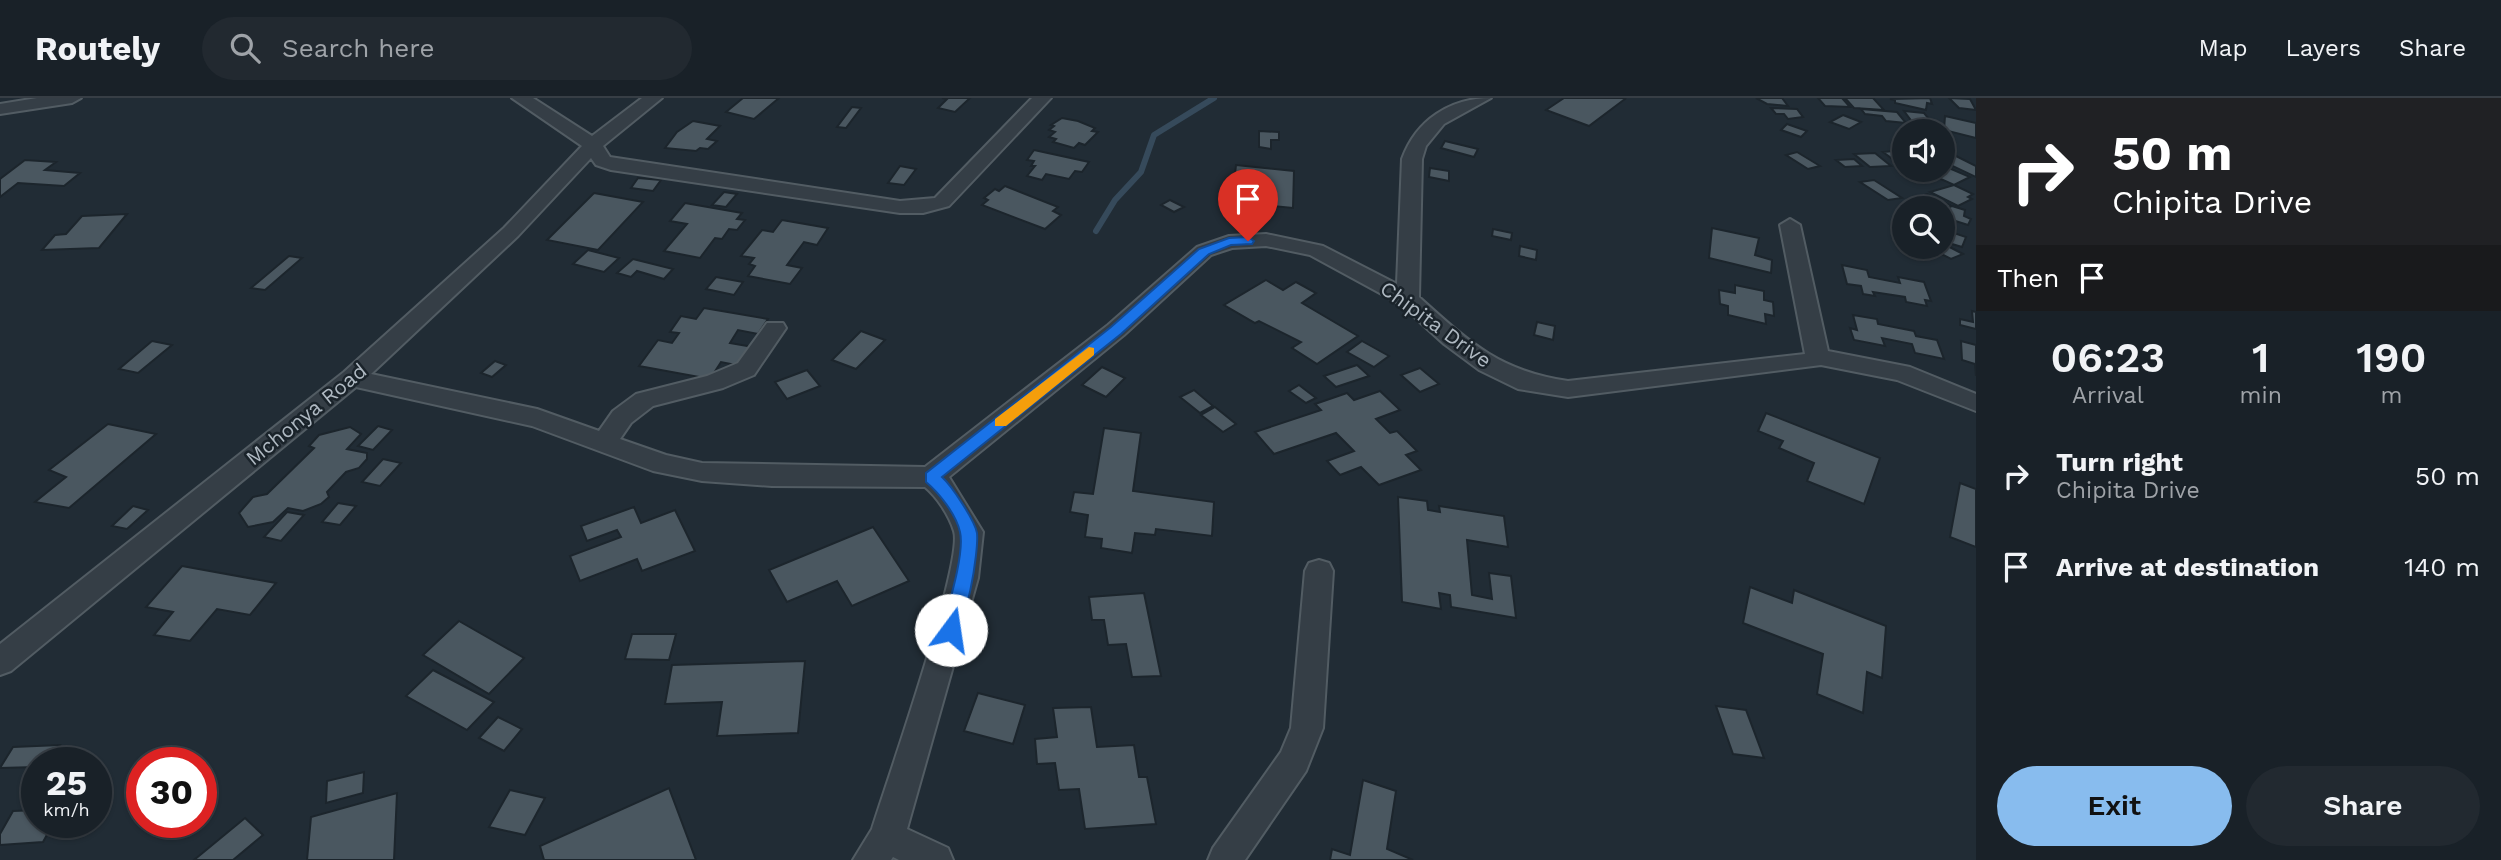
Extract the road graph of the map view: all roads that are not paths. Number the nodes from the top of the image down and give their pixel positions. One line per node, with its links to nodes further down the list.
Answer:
1 (46, 98): 7 (street)
2 (72, 98): 7 (street)
3 (521, 98): 9 (street)
4 (653, 98): 9 (street, Mchonya Road)
5 (1042, 98): 9 (street)
6 (1482, 98): 11 (street)
7 (21, 106): 8 (street)
8 (0, 109)
9 (593, 145): 14 (street, Mchonya Road)
10 (1790, 226): 13 (street)
11 (1408, 299): 13 (street, Chipita Drive); 17 (street, Chipita Drive)
12 (775, 328): 16 (street)
13 (1818, 357): 15 (street, Chipita Drive)
14 (352, 379): 16 (street); 19 (street, Mchonya Road)
15 (1976, 403)
16 (603, 444): 17 (street)
17 (931, 477): 20 (street)
18 (1319, 571): 22 (street)
19 (0, 662)
20 (878, 849): 21 (street)
21 (936, 860)
22 (1225, 860)

